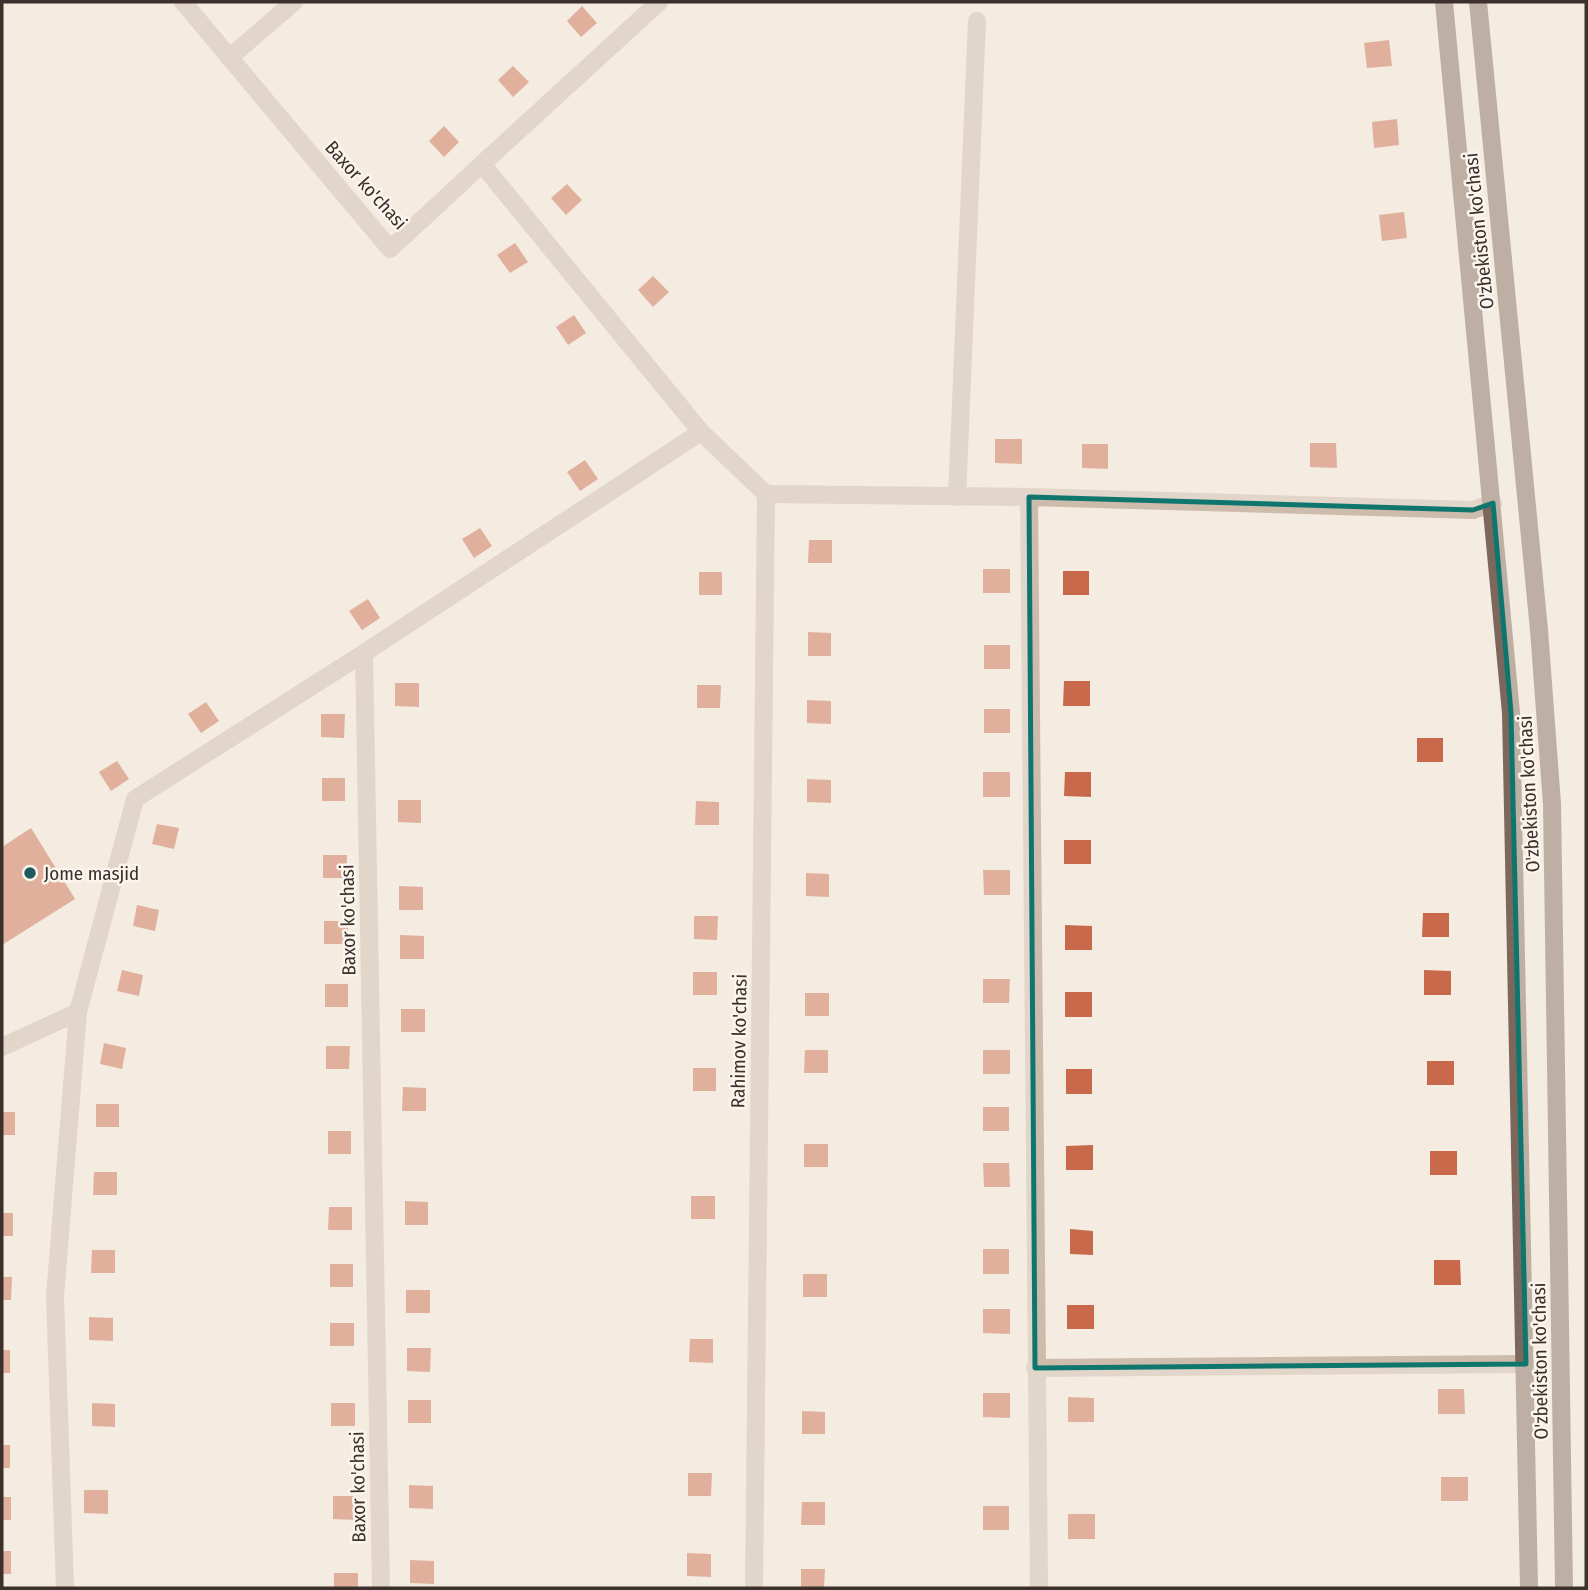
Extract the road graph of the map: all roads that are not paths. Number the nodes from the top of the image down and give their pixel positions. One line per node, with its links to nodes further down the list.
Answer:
1 (183, 2): 7 (street)
2 (294, 2): 7 (street)
3 (659, 2): 8 (street, Baxor ko'chasi)
4 (1444, 2): 13 (main road, O'zbekiston ko'chasi)
5 (1478, 2): 24 (main road, O'zbekiston ko'chasi)
6 (977, 21): 11 (street)
7 (229, 58): 8 (street, Baxor ko'chasi)
8 (482, 164): 9 (street)
9 (701, 432): 10 (street); 14 (street)
10 (766, 494): 11 (street); 21 (street, Rahimov ko'chasi)
11 (957, 497): 12 (street)
12 (1029, 497): 13 (street); 18 (street)
13 (1493, 503): 17 (main road, O'zbekiston ko'chasi)
14 (365, 653): 15 (street); 20 (street, Baxor ko'chasi)
15 (78, 1012): 16 (street); 19 (street)
16 (2, 1047)
17 (1526, 1364): 18 (street); 23 (main road, O'zbekiston ko'chasi)
18 (1035, 1368): 22 (street)
19 (65, 1588)
20 (381, 1588)
21 (754, 1588)
22 (1039, 1588)
23 (1529, 1588)
24 (1564, 1588)

